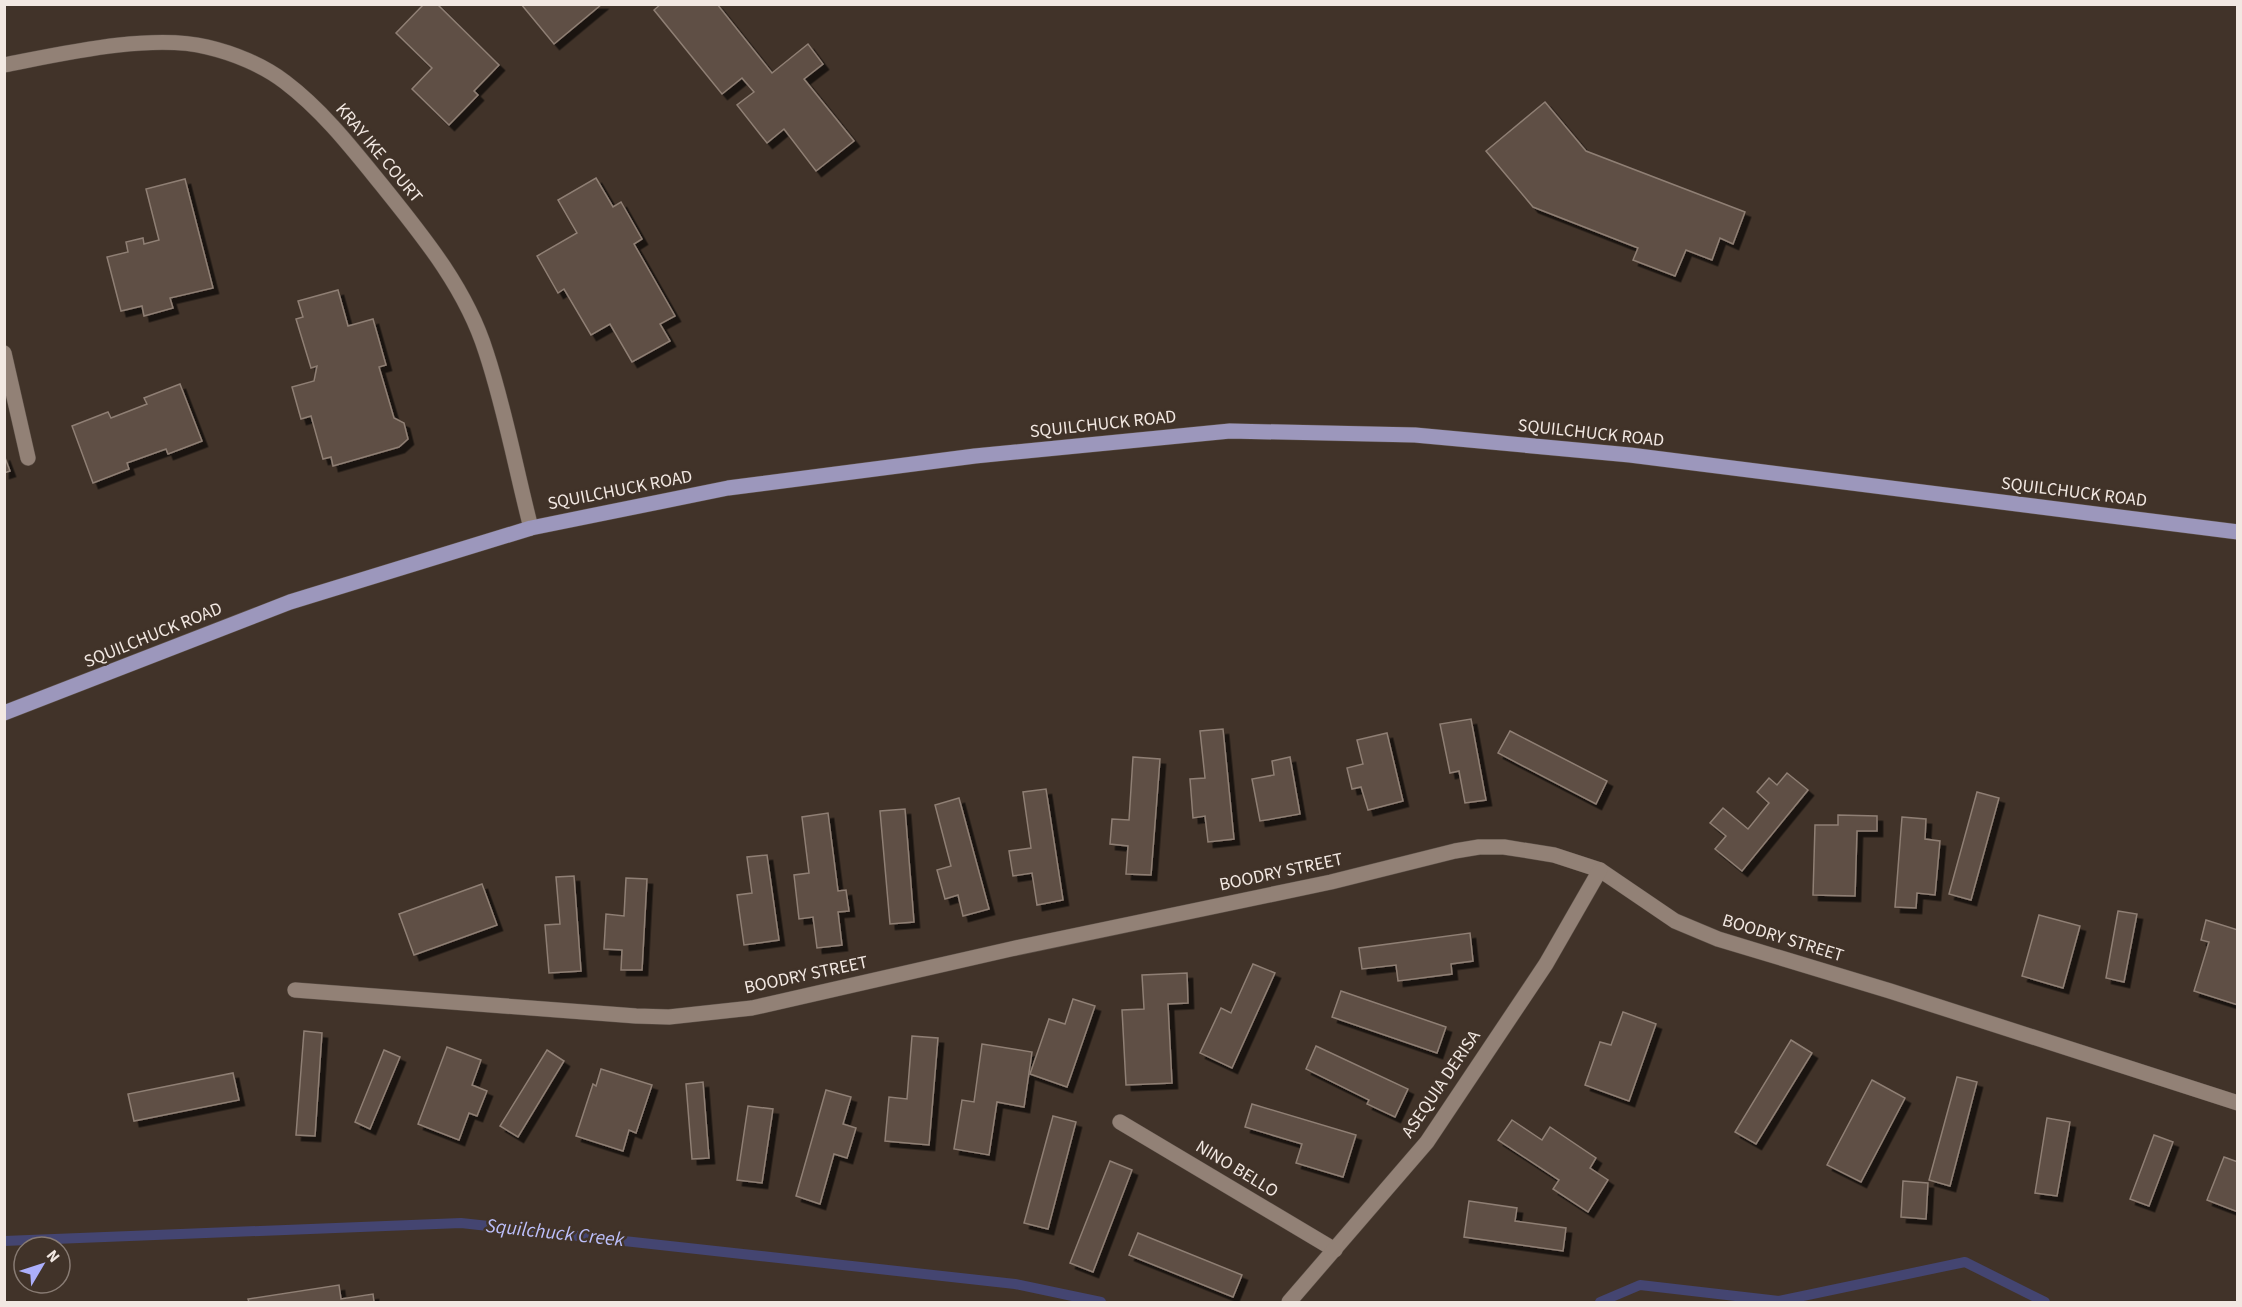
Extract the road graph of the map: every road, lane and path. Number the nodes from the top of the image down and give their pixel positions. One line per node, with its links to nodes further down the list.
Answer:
1 (4, 65): 4 (street, KRAY IKE COURT)
2 (4, 353): 3 (street)
3 (28, 458)
4 (531, 528): 5 (main road, SQUILCHUCK ROAD); 6 (main road, SQUILCHUCK ROAD)
5 (2238, 532)
6 (4, 713)
7 (1600, 870): 8 (street, BOODRY STREET); 9 (street, BOODRY STREET); 11 (street, ASEQUIA DERISA)
8 (295, 990)
9 (2238, 1104)
10 (1120, 1122): 11 (street, NINO BELLO)
11 (1335, 1250): 12 (street, ASEQUIA DERISA)
12 (1289, 1302)

